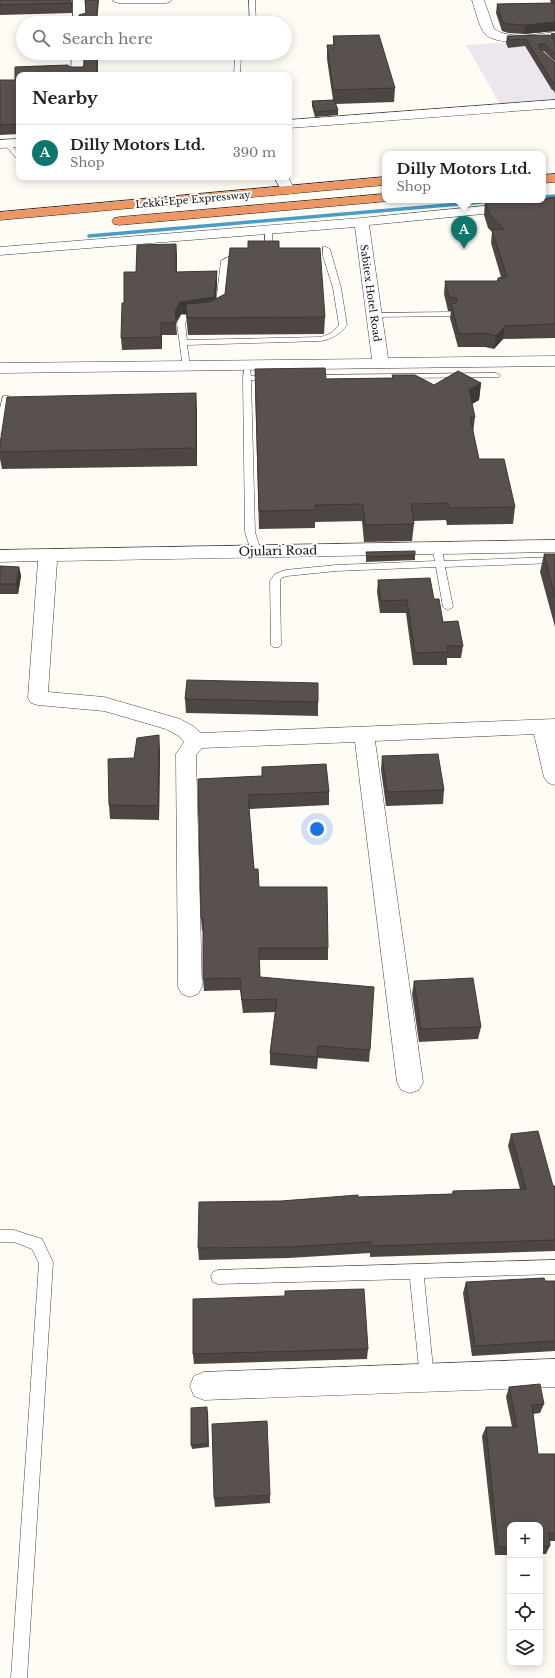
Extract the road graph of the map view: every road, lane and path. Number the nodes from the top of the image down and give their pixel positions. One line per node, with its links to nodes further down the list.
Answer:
1 (79, 0): 6 (street)
2 (118, 0): 3 (street)
3 (166, 0)
4 (252, 0): 7 (lane)
5 (478, 0): 8 (street)
6 (79, 16)
7 (253, 16)
8 (555, 36)
9 (78, 60): 11 (street)
10 (238, 60): 12 (lane)
11 (77, 72)
12 (237, 72)
13 (555, 104): 14 (street)
14 (292, 124)
15 (8, 144): 16 (lane)
16 (16, 154)
17 (283, 180): 19 (street)
18 (382, 181): 19 (highway, Lekki-Epe Expressway)
19 (288, 190): 22 (highway, Lekki-Epe Expressway)
20 (382, 198): 23 (highway, Lekki-Epe Expressway)
21 (555, 203): 24 (street)
22 (0, 216)
23 (102, 222)
24 (361, 222): 25 (street); 31 (street, Sabitex Hotel Road)
25 (268, 230): 26 (street); 27 (lane)
26 (0, 251)
27 (269, 253)
28 (324, 253): 32 (lane)
29 (250, 254): 32 (lane)
30 (452, 314): 31 (lane)
31 (374, 315): 34 (street, Sabitex Hotel Road)
32 (183, 343): 35 (lane)
33 (555, 361): 34 (street)
34 (380, 363): 37 (street)
35 (186, 366): 36 (street); 37 (street)
36 (0, 368)
37 (247, 372): 40 (lane); 44 (lane)
38 (496, 375): 39 (lane)
39 (301, 377)
40 (278, 378)
41 (6, 398): 42 (lane)
42 (0, 431)
43 (555, 546): 47 (street, Ojulari Road)
44 (256, 551): 45 (street, Ojulari Road); 47 (street, Ojulari Road)
45 (48, 555): 46 (street, Ojulari Road); 53 (street)
46 (0, 556)
47 (438, 556): 48 (lane); 49 (lane); 50 (lane)
48 (555, 560)
49 (448, 607)
50 (276, 645)
51 (549, 726): 52 (street); 54 (street)
52 (364, 735): 53 (street); 56 (street)
53 (196, 742): 55 (street)
54 (555, 777)
55 (190, 987)
56 (410, 1082)
57 (0, 1236): 64 (lane)
58 (555, 1267): 59 (lane)
59 (416, 1272): 60 (lane); 62 (lane)
60 (218, 1277)
61 (555, 1373): 62 (street)
62 (427, 1378): 63 (street)
63 (204, 1386)
64 (19, 1678)

